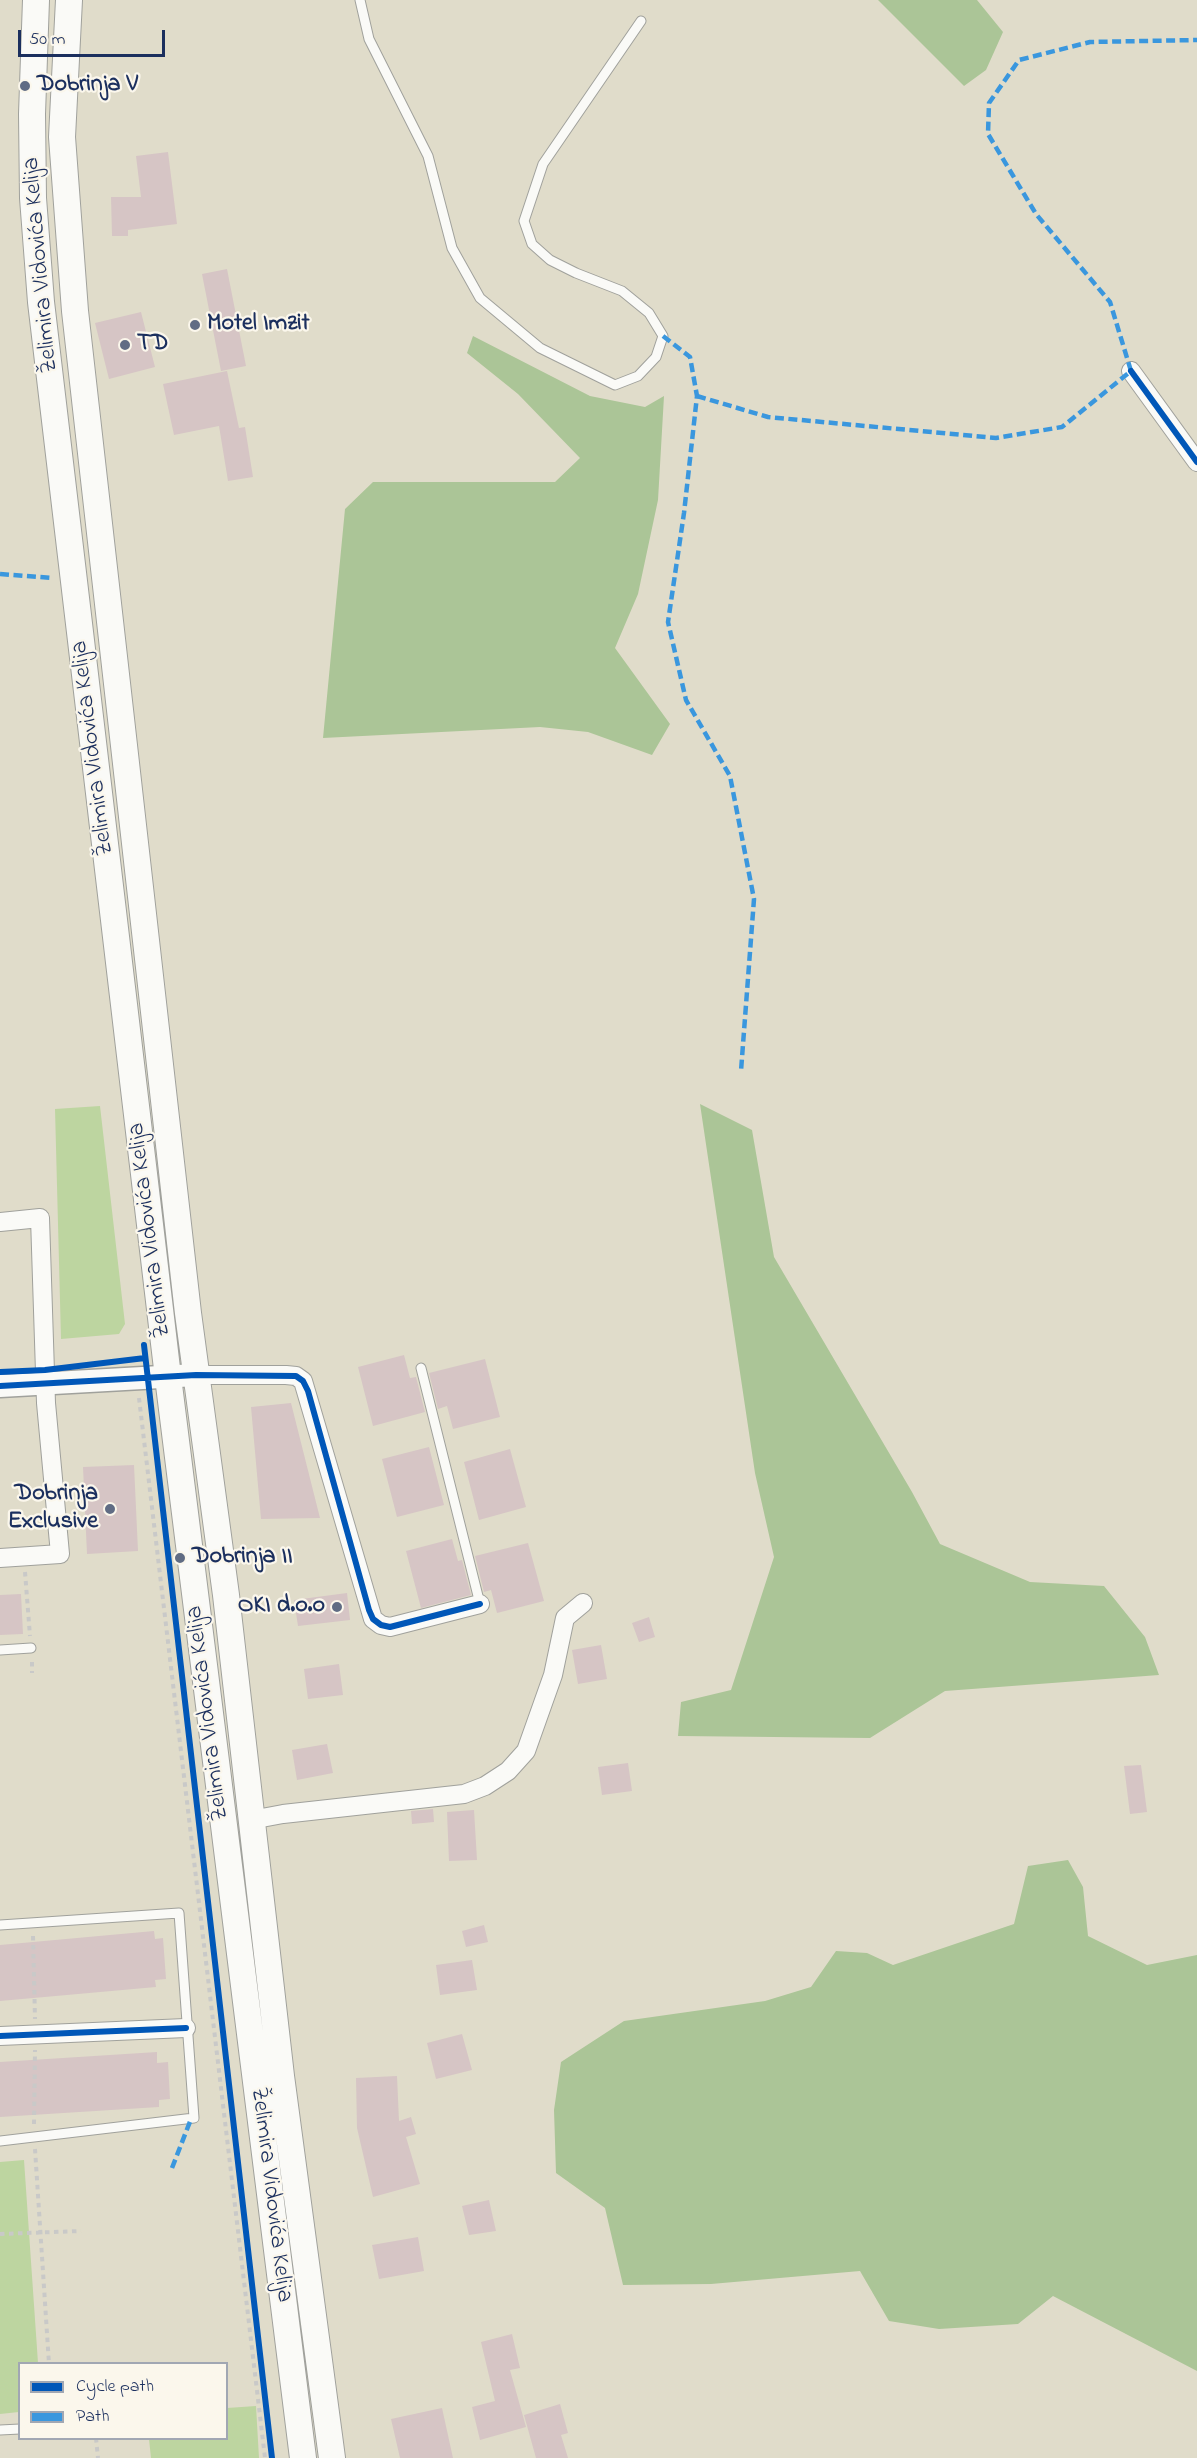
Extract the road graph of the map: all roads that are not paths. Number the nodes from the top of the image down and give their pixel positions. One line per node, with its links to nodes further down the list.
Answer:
1 (36, 0): 10 (main road, Želimira Vidovića Kelija)
2 (69, 0): 9 (main road, Želimira Vidovića Kelija)
3 (360, 0): 4 (lane)
4 (641, 21)
5 (1131, 371): 6 (street)
6 (1197, 462)
7 (0, 1221): 11 (street)
8 (421, 1368): 15 (lane)
9 (196, 1375): 10 (street); 15 (street); 18 (main road, Želimira Vidovića Kelija)
10 (168, 1377): 11 (street); 25 (main road, Želimira Vidovića Kelija)
11 (45, 1383): 12 (street); 13 (street)
12 (0, 1386)
13 (0, 1558)
14 (583, 1603): 18 (street)
15 (480, 1604)
16 (31, 1648): 17 (lane)
17 (0, 1650)
18 (251, 1820): 26 (main road, Želimira Vidovića Kelija)
19 (0, 1925): 20 (lane)
20 (186, 2028): 21 (street); 22 (lane)
21 (0, 2036)
22 (0, 2140)
23 (18, 2429): 24 (lane)
24 (0, 2430)
25 (303, 2458)
26 (332, 2458)

